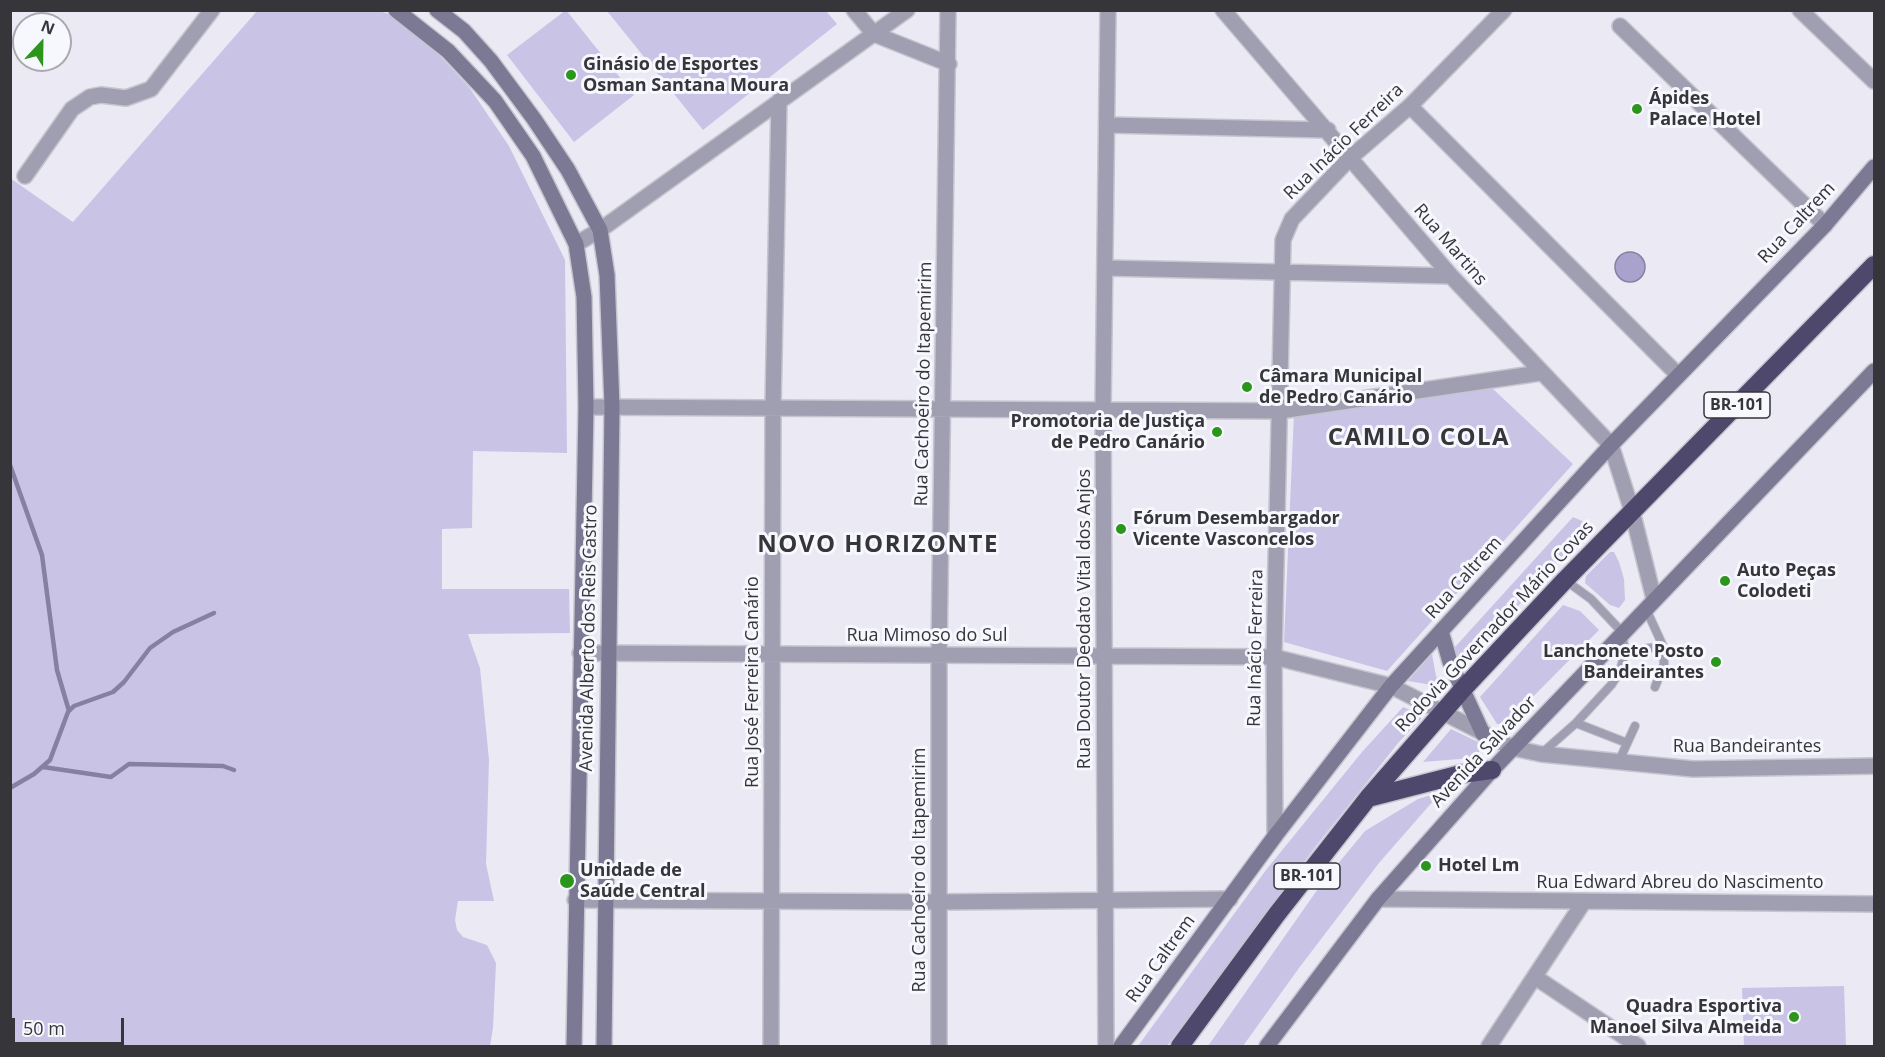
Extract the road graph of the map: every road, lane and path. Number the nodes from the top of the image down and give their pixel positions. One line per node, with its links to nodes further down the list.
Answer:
1 (212, 10): 21 (street)
2 (396, 10): 24 (main road, Avenida Alberto dos Reis Castro)
3 (437, 10): 23 (main road, Avenida Alberto dos Reis Castro)
4 (854, 10): 12 (street)
5 (907, 10): 12 (street)
6 (948, 10): 13 (street, Rua Cachoeiro do Itapemirim)
7 (1108, 10): 17 (street, Rua Doutor Deodato Vital dos Anjos)
8 (1223, 10): 18 (street, Rua Martins)
9 (1504, 10): 16 (street, Rua Inácio Ferreira)
10 (1800, 10): 14 (street)
11 (1620, 26): 22 (street)
12 (874, 34): 13 (street); 15 (street)
13 (949, 64): 35 (street, Rua Cachoeiro do Itapemirim)
14 (1875, 81)
15 (779, 101): 23 (street); 34 (street, Rua José Ferreira Canário)
16 (1410, 106): 19 (street, Rua Inácio Ferreira); 31 (street)
17 (1107, 125): 18 (street); 26 (street, Rua Doutor Deodato Vital dos Anjos)
18 (1328, 130): 19 (street, Rua Martins)
19 (1350, 158): 27 (street, Rua Inácio Ferreira); 28 (street, Rua Martins)
20 (1875, 167): 22 (main road, Rua Caltrem)
21 (26, 176)
22 (1825, 225): 31 (main road, Rua Caltrem)
23 (600, 230): 24 (street); 32 (main road, Avenida Alberto dos Reis Castro)
24 (576, 244): 33 (main road, Avenida Alberto dos Reis Castro)
25 (1875, 265): 39 (highway, Rodovia Governador Mário Covas / BR-101)
26 (1106, 268): 27 (street); 36 (street, Rua Doutor Deodato Vital dos Anjos)
27 (1281, 272): 28 (street); 37 (street, Rua Inácio Ferreira)
28 (1451, 276): 30 (street, Rua Martins)
29 (1875, 371): 41 (main road, Avenida Salvador)
30 (1540, 373): 37 (street); 38 (street, Rua Martins)
31 (1678, 375): 38 (main road, Rua Caltrem)
32 (612, 406): 33 (street); 34 (street); 47 (main road, Avenida Alberto dos Reis Castro)
33 (586, 407): 46 (main road, Avenida Alberto dos Reis Castro)
34 (773, 408): 35 (street); 49 (street, Rua José Ferreira Canário)
35 (943, 408): 36 (street); 48 (street, Rua Cachoeiro do Itapemirim)
36 (1104, 409): 37 (street); 50 (street, Rua Doutor Deodato Vital dos Anjos)
37 (1280, 411): 51 (street, Rua Inácio Ferreira)
38 (1611, 446): 39 (street, Rua Martins); 42 (main road, Rua Caltrem)
39 (1632, 511): 40 (highway, Rodovia Governador Mário Covas / BR-101); 41 (street, Rua Martins)
40 (1565, 580): 43 (lane); 54 (highway, Rodovia Governador Mário Covas / BR-101)
41 (1649, 603): 43 (main road, Avenida Salvador); 44 (lane)
42 (1441, 631): 52 (main road, Rua Caltrem); 54 (main road)
43 (1622, 632): 45 (lane); 60 (main road, Avenida Salvador)
44 (1663, 646): 45 (lane); 53 (lane)
45 (1625, 652): 56 (lane)
46 (580, 653): 47 (street, Rua Mimoso do Sul); 69 (main road, Avenida Alberto dos Reis Castro)
47 (608, 654): 49 (street, Rua Mimoso do Sul); 70 (main road, Avenida Alberto dos Reis Castro)
48 (939, 655): 49 (street, Rua Mimoso do Sul); 50 (street, Rua Mimoso do Sul); 72 (street, Rua Cachoeiro do Itapemirim)
49 (774, 656): 71 (street, Rua José Ferreira Canário)
50 (1105, 656): 51 (street, Rua Mimoso do Sul); 73 (street, Rua Doutor Deodato Vital dos Anjos)
51 (1274, 657): 52 (street, Rua Mimoso do Sul); 66 (street, Rua Inácio Ferreira)
52 (1391, 686): 55 (street, Rua Bandeirantes); 66 (main road, Rua Caltrem)
53 (1655, 687)
54 (1463, 689): 55 (highway, Rodovia Governador Mário Covas / BR-101); 58 (main road)
55 (1443, 712): 58 (street, Rua Bandeirantes); 65 (highway, Rodovia Governador Mário Covas / BR-101)
56 (1576, 723): 59 (lane); 61 (lane)
57 (1635, 726): 59 (lane)
58 (1483, 734): 60 (street, Rua Bandeirantes)
59 (1627, 743): 62 (lane)
60 (1513, 748): 61 (street, Rua Bandeirantes); 64 (main road, Avenida Salvador)
61 (1541, 754): 62 (street, Rua Bandeirantes)
62 (1618, 761): 63 (street, Rua Bandeirantes)
63 (1875, 766)
64 (1492, 770): 65 (highway); 68 (main road, Avenida Salvador)
65 (1368, 798): 83 (highway, Rodovia Governador Mário Covas / BR-101)
66 (1275, 836): 67 (main road, Rua Caltrem)
67 (1230, 899): 73 (street); 82 (main road, Rua Caltrem)
68 (1378, 899): 74 (street, Rua Edward Abreu do Nascimento); 84 (main road, Avenida Salvador)
69 (575, 900): 70 (street); 77 (main road, Avenida Alberto dos Reis Castro)
70 (605, 900): 71 (street); 78 (main road, Avenida Alberto dos Reis Castro)
71 (770, 900): 72 (street); 79 (street, Rua José Ferreira Canário)
72 (940, 902): 73 (street); 80 (street, Rua Cachoeiro do Itapemirim)
73 (1104, 902): 81 (street, Rua Doutor Deodato Vital dos Anjos)
74 (1583, 903): 75 (street, Rua Edward Abreu do Nascimento); 76 (street)
75 (1875, 904)
76 (1535, 977): 85 (street); 86 (street)
77 (574, 1047)
78 (603, 1047)
79 (771, 1047)
80 (939, 1047)
81 (1106, 1047)
82 (1121, 1047)
83 (1180, 1047)
84 (1267, 1047)
85 (1488, 1047)
86 (1638, 1047)

